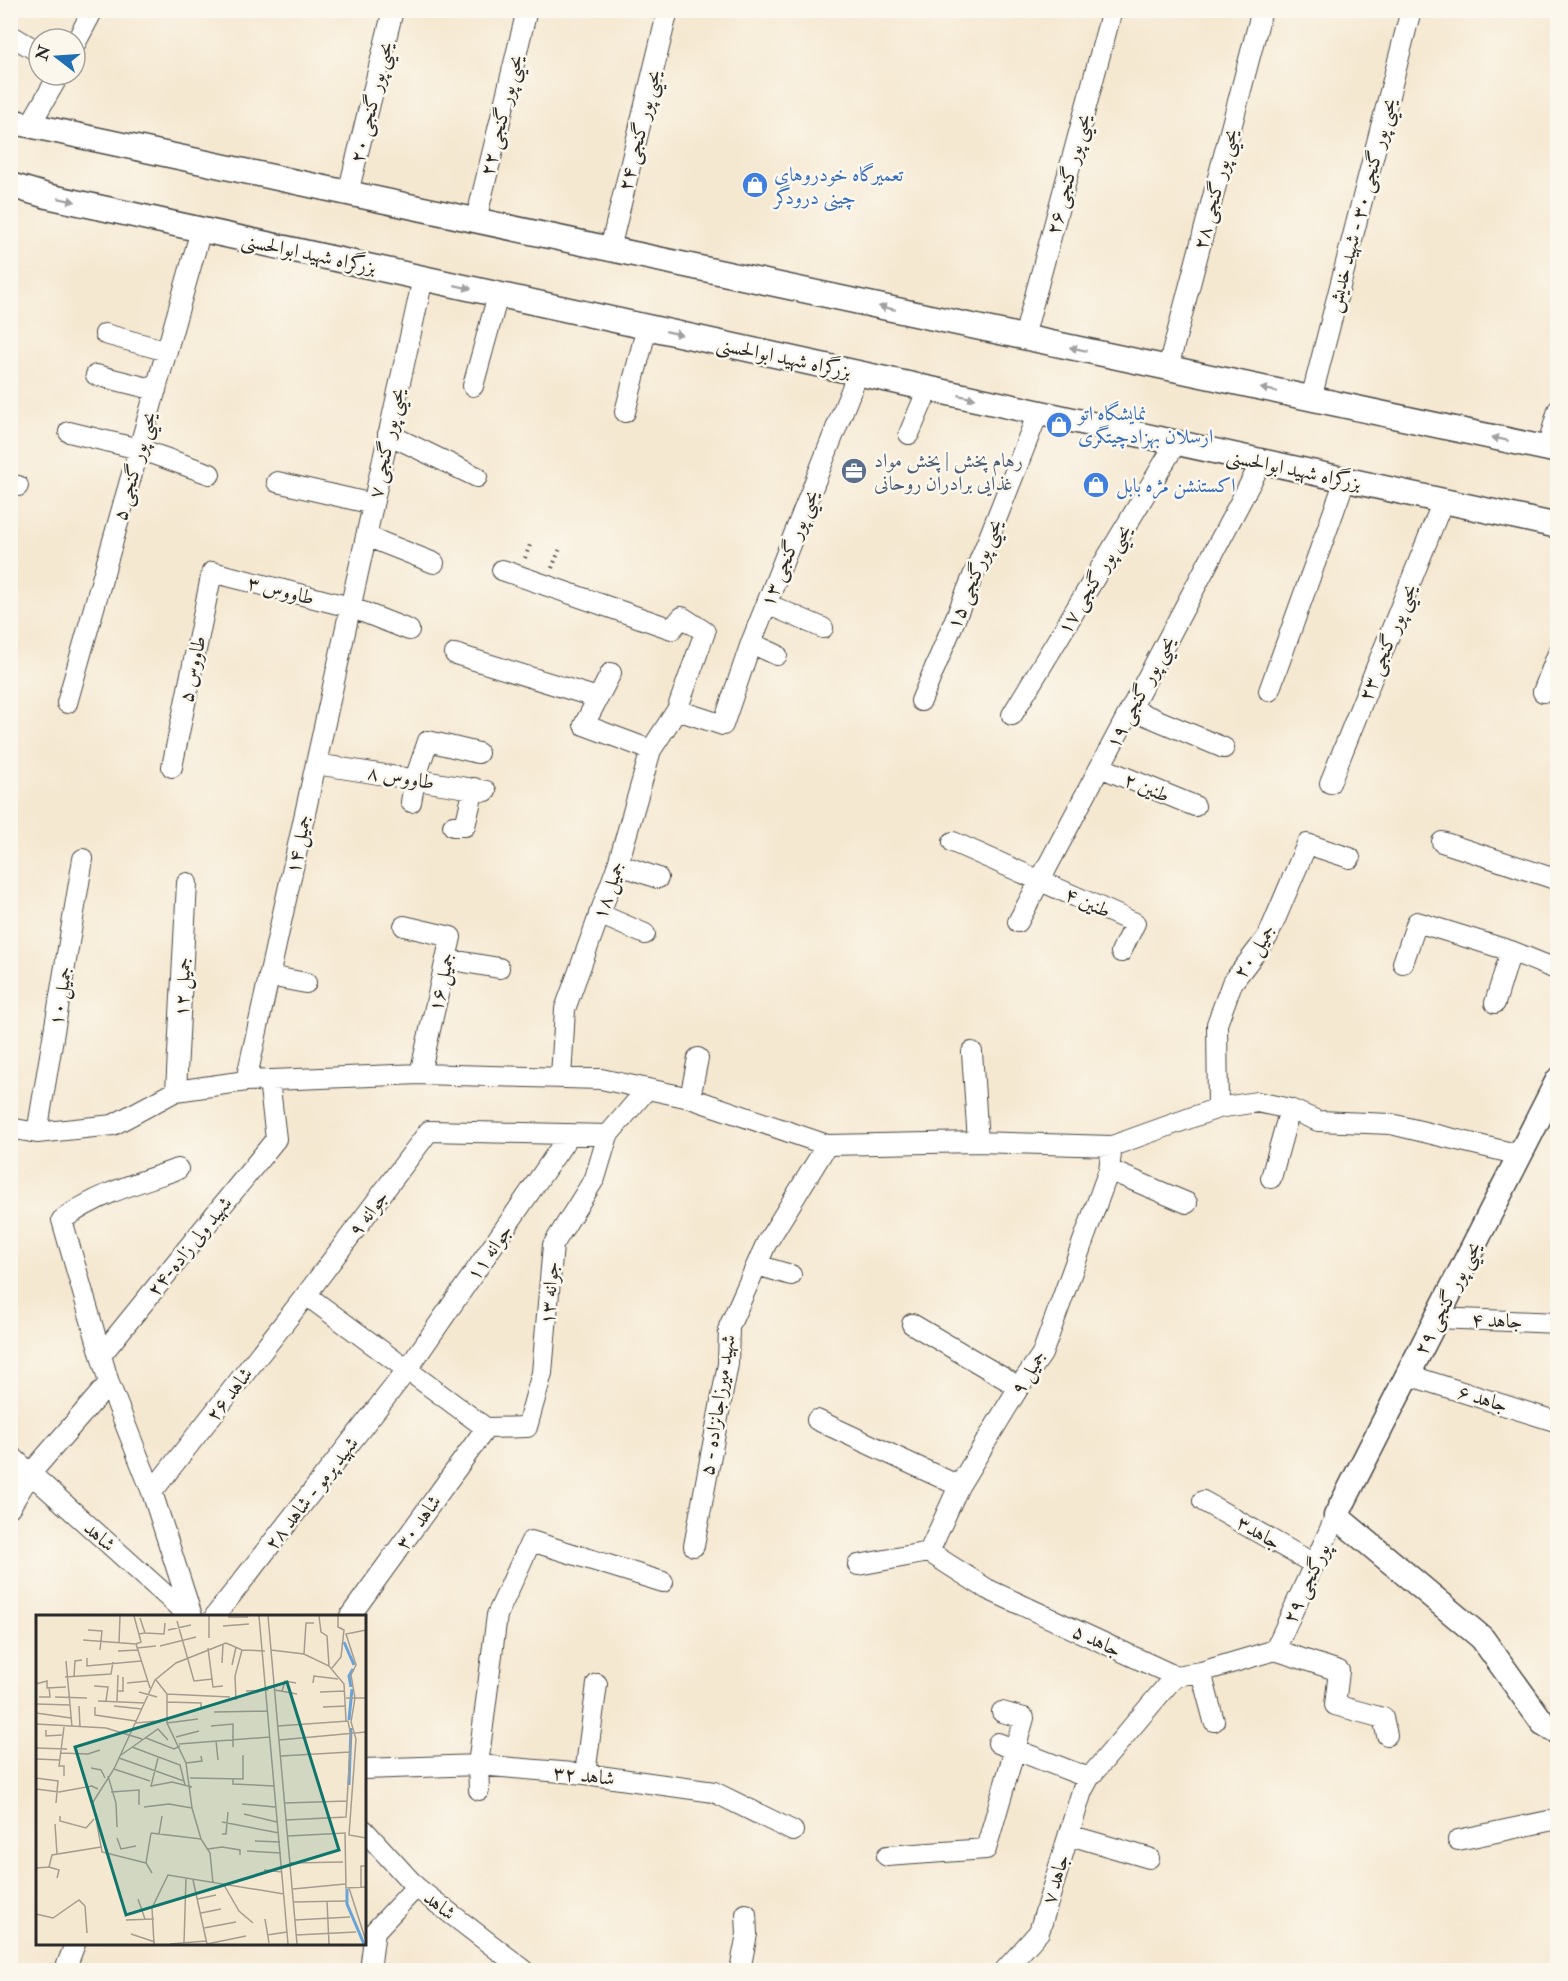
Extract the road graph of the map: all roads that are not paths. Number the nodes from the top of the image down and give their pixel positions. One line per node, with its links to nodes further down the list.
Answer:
1 (93, 10): 8 (street)
2 (393, 10): 14 (street, یحیی پور گنجی ۲۰)
3 (527, 10): 15 (street, یحیی پور گنجی ۲۲)
4 (668, 10): 17 (street, یحیی پور گنجی ۲۴)
5 (1112, 10): 22 (street, یحیی پور گنجی ۲۶)
6 (1262, 10): 24 (street, یحیی پور گنجی ۲۸)
7 (1411, 10): 30 (street, یحیی پور گنجی ۳۰ - شهید خدیش)
8 (84, 27)
9 (10, 35): 10 (street)
10 (27, 45)
11 (49, 87): 12 (street)
12 (20, 123): 14 (main road)
13 (11, 188): 16 (main road, بزرگراه شهید ابوالحسنی, one-way to 16)
14 (348, 193): 15 (main road)
15 (476, 220): 17 (main road)
16 (201, 230): 18 (main road, بزرگراه شهید ابوالحسنی); 23 (street, یحیی پور گنجی ۵)
17 (610, 249): 22 (main road, one-way to 17)
18 (423, 278): 19 (main road, بزرگراه شهید ابوالحسنی, one-way to 19); 35 (street, یحیی پور گنجی ۷)
19 (498, 295): 20 (main road, بزرگراه شهید ابوالحسنی); 27 (street)
20 (647, 327): 25 (main road, بزرگراه شهید ابوالحسنی, one-way to 25); 32 (street)
21 (105, 334): 23 (street)
22 (1024, 338): 24 (main road, one-way to 22)
23 (167, 351): 29 (street, یحیی پور گنجی ۵)
24 (1168, 368): 30 (main road, one-way to 24)
25 (858, 373): 28 (main road, بزرگراه شهید ابوالحسنی); 52 (street, یحیی پور گنجی ۱۳)
26 (96, 375): 29 (street)
27 (473, 386)
28 (928, 388): 33 (main road, بزرگراه شهید ابوالحسنی, one-way to 33); 36 (street)
29 (156, 390): 38 (street, یحیی پور گنجی ۵)
30 (1311, 399): 39 (main road, one-way to 30)
31 (1557, 410): 39 (street)
32 (625, 412)
33 (1038, 412): 37 (main road, بزرگراه شهید ابوالحسنی); 64 (street, یحیی پورگنجی ۱۵)
34 (69, 432): 38 (street)
35 (388, 434): 42 (street); 46 (street, یحیی پور گنجی ۷)
36 (909, 434)
37 (1176, 443): 40 (main road, بزرگراه شهید ابوالحسنی); 68 (street, یحیی پور گنجی ۱۷)
38 (139, 449): 41 (street); 65 (street, یحیی پور گنجی ۵)
39 (1552, 450)
40 (1262, 461): 43 (main road, بزرگراه شهید ابوالحسنی); 66 (street, یحیی پور گنجی ۱۹)
41 (210, 474)
42 (477, 477)
43 (1345, 480): 45 (main road, بزرگراه شهید ابوالحسنی); 61 (street)
44 (277, 482): 46 (street)
45 (1443, 501): 47 (main road, بزرگراه شهید ابوالحسنی); 76 (street, یحیی پور گنجی ۲۳)
46 (373, 504): 48 (street, یحیی پور گنجی ۷)
47 (1557, 526)
48 (366, 536): 49 (street); 53 (street, یحیی پور گنجی ۷)
49 (434, 563)
50 (502, 570): 67 (street, جمیل ۱۸)
51 (212, 572): 53 (street, طاووس ۳); 73 (street, طاووس ۵)
52 (767, 604): 54 (street); 56 (street, یحیی پور گنجی ۱۳)
53 (350, 607): 55 (street, طاووس ۳); 72 (street, جمیل ۱۴)
54 (823, 628)
55 (409, 630)
56 (751, 643): 59 (street); 67 (street, یحیی پور گنجی ۱۳)
57 (1557, 652): 62 (street)
58 (455, 654): 63 (street)
59 (777, 655)
60 (611, 673): 63 (street)
61 (1269, 691)
62 (1543, 692)
63 (598, 698): 70 (street)
64 (921, 701)
65 (67, 703)
66 (1131, 709): 69 (street); 74 (street, یحیی پور گنجی ۱۹)
67 (677, 710): 70 (street, جمیل ۱۸)
68 (1012, 715)
69 (1224, 748)
70 (651, 750): 84 (street, جمیل ۱۸)
71 (478, 753): 75 (street)
72 (316, 764): 75 (street, طاووس ۸); 99 (street, جمیل ۱۴)
73 (172, 767)
74 (1100, 767): 78 (street, طنین ۲); 87 (street, یحیی پور گنجی ۱۹)
75 (415, 779): 77 (street); 79 (street, طاووس ۸)
76 (1330, 783)
77 (411, 802)
78 (1195, 806)
79 (453, 826)
80 (953, 842): 87 (street, طنین ۴)
81 (1442, 842): 86 (street)
82 (1350, 858): 112 (street, جمیل ۲۰)
83 (83, 859): 115 (street, جمیل ۱۰)
84 (618, 864): 85 (street); 89 (street, جمیل ۱۸)
85 (658, 878)
86 (1557, 880)
87 (1040, 881): 90 (street, یحیی پور گنجی ۱۹); 94 (street, طنین ۴)
88 (187, 883): 110 (street, جمیل ۱۲)
89 (599, 914): 92 (street); 105 (street, جمیل ۱۸)
90 (1018, 922)
91 (404, 926): 95 (street, جمیل ۱۶)
92 (645, 934)
93 (1511, 951): 96 (street); 98 (street); 101 (street)
94 (1121, 952)
95 (446, 959): 97 (street); 104 (street, جمیل ۱۶)
96 (1403, 963)
97 (499, 968)
98 (1557, 970)
99 (269, 976): 100 (street); 108 (street, جمیل ۱۴)
100 (306, 982)
101 (1495, 1003)
102 (972, 1052): 118 (street)
103 (698, 1058): 111 (street)
104 (420, 1074): 105 (street); 106 (street)
105 (561, 1078): 109 (street)
106 (269, 1080): 108 (street); 132 (street, شهید ولی زاده-۲۴)
107 (1557, 1080): 121 (main road, یحیی پور گنجی ۲۹)
108 (246, 1081): 110 (street)
109 (647, 1089): 111 (street); 117 (street)
110 (176, 1091): 115 (street)
111 (690, 1098): 119 (street)
112 (1218, 1108): 113 (street); 120 (street)
113 (1290, 1108): 121 (street); 124 (street)
114 (10, 1128): 115 (street)
115 (37, 1133)
116 (570, 1134): 117 (street); 128 (street, جوانه ۹); 133 (street, جوانه ۱۱)
117 (608, 1135): 139 (street, جوانه ۱۳)
118 (978, 1142): 119 (street); 120 (street)
119 (827, 1145): 126 (street, شهید میرزاجانزاده - ۵)
120 (1112, 1146): 123 (street, جمیل ۹)
121 (1520, 1155): 129 (main road, یحیی پور گنجی ۲۹)
122 (178, 1169): 132 (street)
123 (1109, 1170): 125 (street); 136 (street, جمیل ۹)
124 (1271, 1178)
125 (1187, 1203)
126 (757, 1265): 127 (street); 147 (street, شهید میرزاجانزاده - ۵)
127 (791, 1275)
128 (306, 1295): 133 (street); 143 (street, شاهد ۲۶)
129 (1437, 1318): 130 (street, جاهد ۴); 134 (main road, یحیی پور گنجی ۲۹)
130 (1557, 1323)
131 (912, 1324): 136 (street)
132 (102, 1354): 135 (street)
133 (407, 1370): 139 (street); 154 (street, شهید پرمو - شاهد ۲۸)
134 (1408, 1375): 138 (street, جاهد ۶); 146 (main road, یحیی پور گنجی ۲۹)
135 (109, 1383): 141 (street); 143 (street)
136 (1019, 1387): 142 (street, جمیل ۹)
137 (817, 1419): 142 (street)
138 (1557, 1422)
139 (486, 1428): 155 (street, شاهد ۳۰)
140 (10, 1455): 141 (street, شاهد)
141 (31, 1473): 145 (street); 152 (street, شاهد)
142 (959, 1486): 148 (street, جمیل ۹)
143 (152, 1492): 153 (street)
144 (1203, 1501): 149 (street, جاهد۳)
145 (10, 1507)
146 (1336, 1516): 149 (street, پورگنجی ۲۹); 162 (main road)
147 (694, 1546)
148 (929, 1552): 150 (street); 158 (street, جاهد ۵)
149 (1314, 1564): 156 (street, پورگنجی ۲۹)
150 (858, 1565)
151 (663, 1582): 165 (street)
152 (188, 1615)
153 (189, 1615)
154 (217, 1615)
155 (351, 1615)
156 (1275, 1650): 157 (street); 163 (street)
157 (1201, 1672): 158 (street); 161 (street)
158 (1175, 1676): 168 (street, جاهد ۷)
159 (597, 1684): 167 (street)
160 (1002, 1712): 164 (street)
161 (1214, 1721)
162 (1557, 1731)
163 (1387, 1735)
164 (1006, 1746): 168 (street); 175 (street)
165 (478, 1765): 166 (street, شاهد ۳۲); 167 (street, شاهد ۳۲); 169 (street)
166 (366, 1769)
167 (585, 1774): 171 (street, شاهد ۳۲)
168 (1089, 1778): 173 (street, جاهد ۷)
169 (479, 1790)
170 (1557, 1819): 174 (street)
171 (793, 1831)
172 (366, 1832): 177 (street, شاهد)
173 (1069, 1835): 176 (street); 185 (street, جاهد ۷)
174 (1458, 1840)
175 (887, 1856)
176 (1149, 1858)
177 (416, 1887): 180 (street, شاهد); 182 (street)
178 (746, 1914): 184 (street)
179 (75, 1945): 181 (street)
180 (503, 1964): 183 (street, شاهد)
181 (65, 1971)
182 (370, 1971)
183 (524, 1971)
184 (740, 1971)
185 (1005, 1971)

